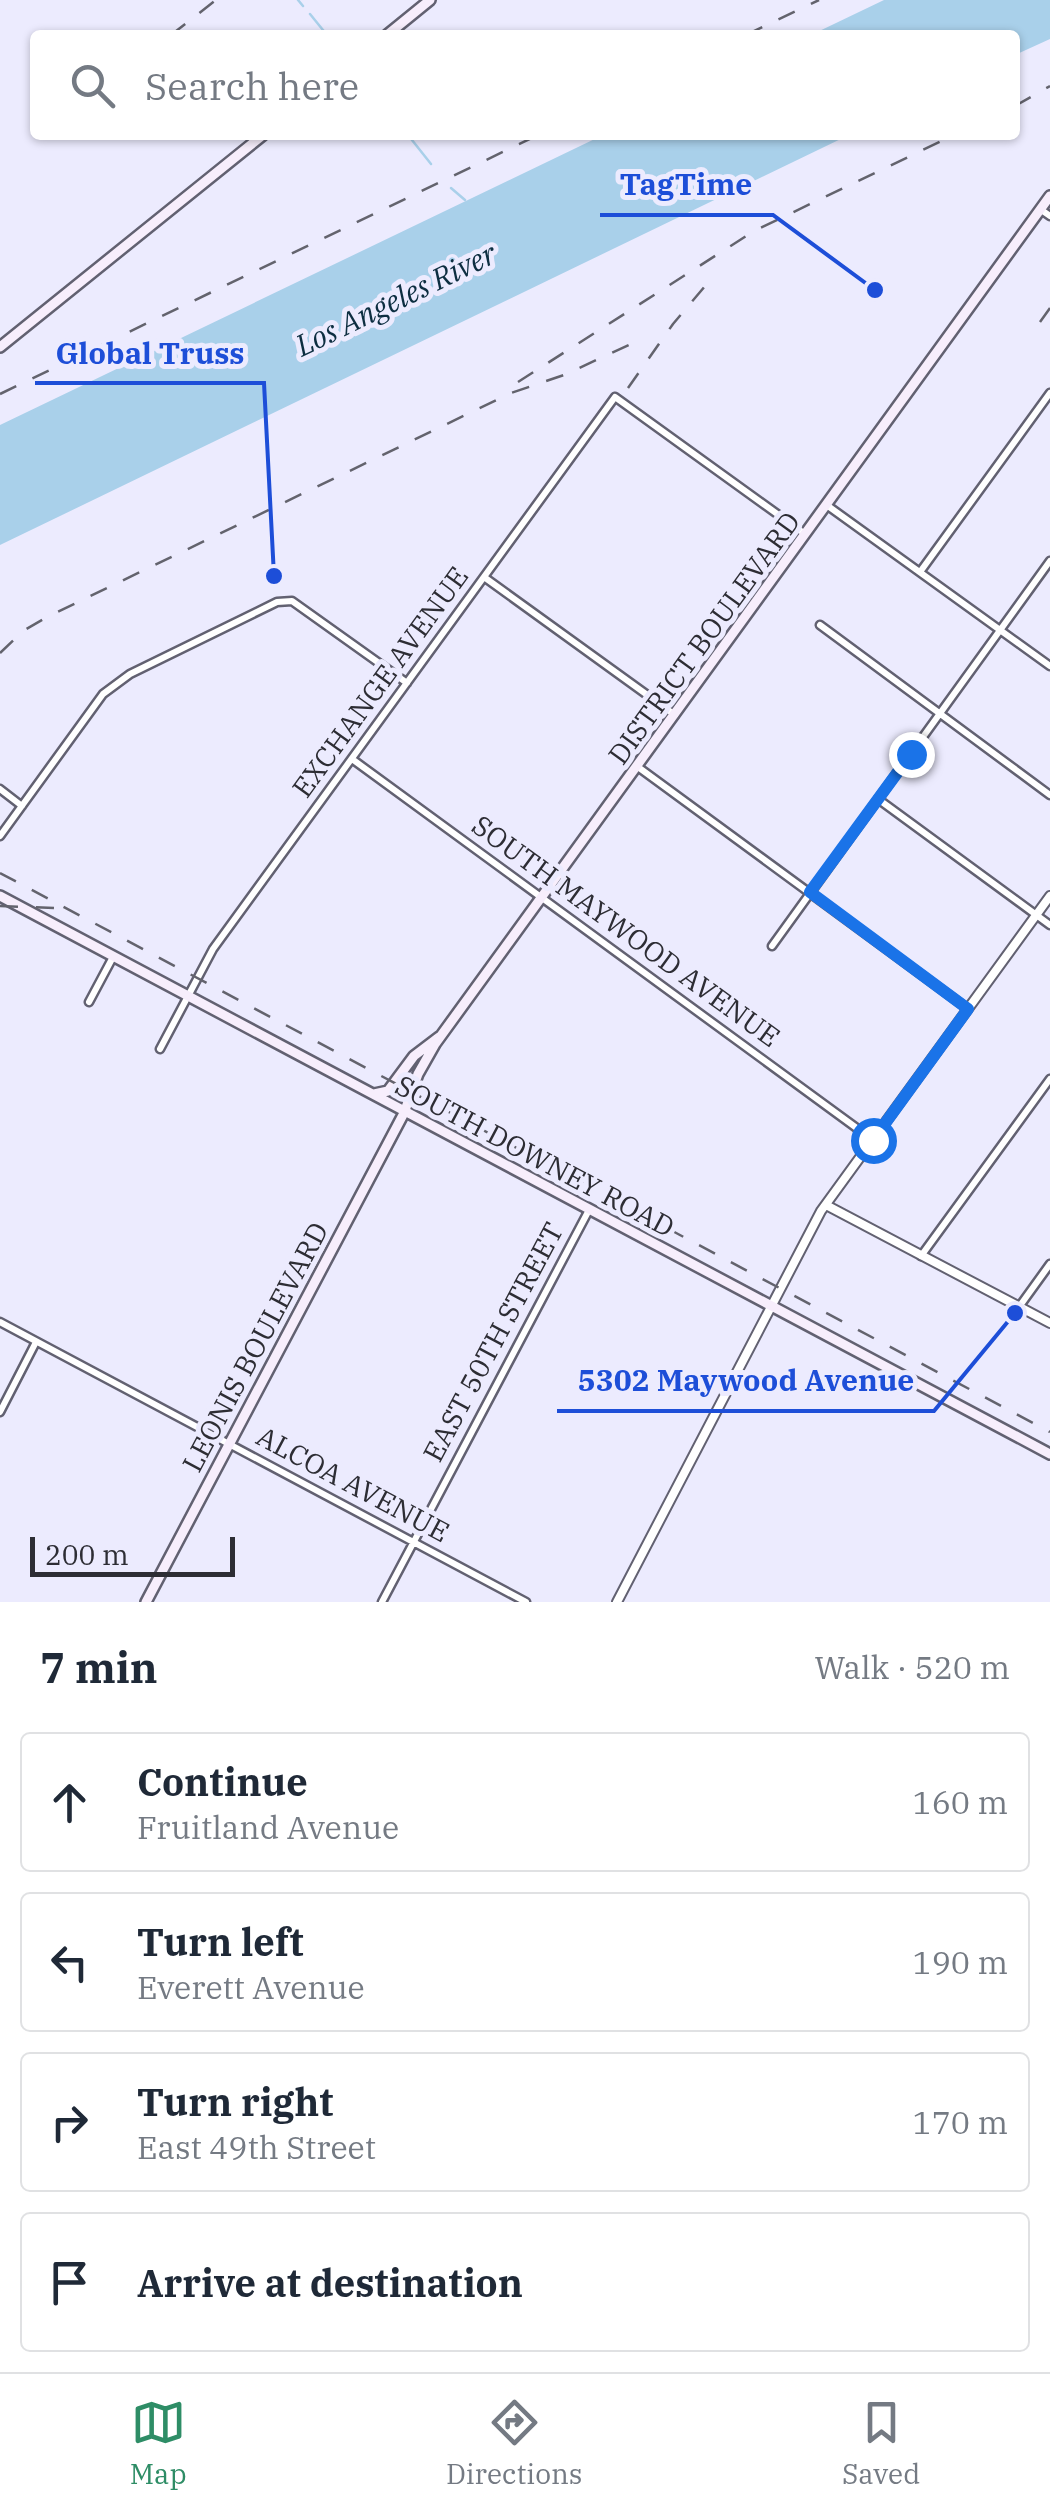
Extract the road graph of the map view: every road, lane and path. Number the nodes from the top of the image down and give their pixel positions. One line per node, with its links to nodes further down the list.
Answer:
1 (430, 0): 2 (main road)
2 (393, 30)
3 (257, 140): 7 (main road)
4 (1050, 196): 5 (main road, DISTRICT BOULEVARD)
5 (1040, 209): 6 (street); 9 (main road, DISTRICT BOULEVARD)
6 (1050, 216)
7 (0, 348)
8 (1050, 392): 12 (street)
9 (828, 506): 10 (main road, DISTRICT BOULEVARD); 12 (street)
10 (806, 535): 13 (street, EXCHANGE AVENUE); 19 (main road, DISTRICT BOULEVARD)
11 (1050, 561): 15 (street)
12 (920, 572): 15 (street)
13 (484, 577): 17 (street, EXCHANGE AVENUE); 19 (street)
14 (820, 625): 18 (street)
15 (1000, 630): 16 (street); 18 (street)
16 (1050, 666)
17 (407, 683): 20 (street, EXCHANGE AVENUE); 25 (street)
18 (940, 714): 23 (street); 24 (street)
19 (675, 715): 21 (main road, DISTRICT BOULEVARD)
20 (352, 758): 30 (street, SOUTH MAYWOOD AVENUE); 35 (street, EXCHANGE AVENUE)
21 (638, 768): 27 (street); 30 (main road, DISTRICT BOULEVARD)
22 (0, 788): 25 (street)
23 (1050, 795)
24 (878, 799): 27 (street); 31 (street)
25 (22, 806): 26 (street)
26 (0, 836)
27 (810, 892): 33 (street); 37 (street)
28 (0, 896): 34 (main road, SOUTH DOWNEY ROAD)
29 (1050, 896): 31 (street)
30 (542, 898): 38 (main road, DISTRICT BOULEVARD); 43 (street, SOUTH MAYWOOD AVENUE)
31 (1036, 915): 32 (street); 37 (street)
32 (1050, 925)
33 (772, 946)
34 (113, 957): 35 (main road, SOUTH DOWNEY ROAD); 36 (street)
35 (187, 998): 39 (street, EXCHANGE AVENUE); 41 (main road, SOUTH DOWNEY ROAD)
36 (89, 1002)
37 (968, 1009): 43 (street)
38 (442, 1035): 41 (main road); 42 (main road, DISTRICT BOULEVARD)
39 (160, 1049)
40 (1050, 1079): 46 (street)
41 (371, 1094): 42 (main road, SOUTH DOWNEY ROAD)
42 (404, 1113): 45 (main road, SOUTH DOWNEY ROAD); 54 (main road, LEONIS BOULEVARD)
43 (873, 1140): 44 (street)
44 (826, 1205): 46 (street); 48 (street)
45 (588, 1210): 48 (main road, SOUTH DOWNEY ROAD); 56 (street, EAST 50TH STREET)
46 (922, 1256): 49 (street)
47 (1050, 1264): 49 (street)
48 (770, 1307): 55 (main road, SOUTH DOWNEY ROAD); 60 (street)
49 (1019, 1307): 51 (street)
50 (0, 1322): 52 (street, ALCOA AVENUE)
51 (1050, 1324)
52 (36, 1341): 53 (street); 54 (street, ALCOA AVENUE)
53 (0, 1412)
54 (230, 1444): 56 (street, ALCOA AVENUE); 57 (main road, LEONIS BOULEVARD)
55 (1050, 1454)
56 (414, 1542): 58 (street, EAST 50TH STREET); 59 (street, ALCOA AVENUE)
57 (146, 1602)
58 (382, 1602)
59 (526, 1602)
60 (617, 1602)

